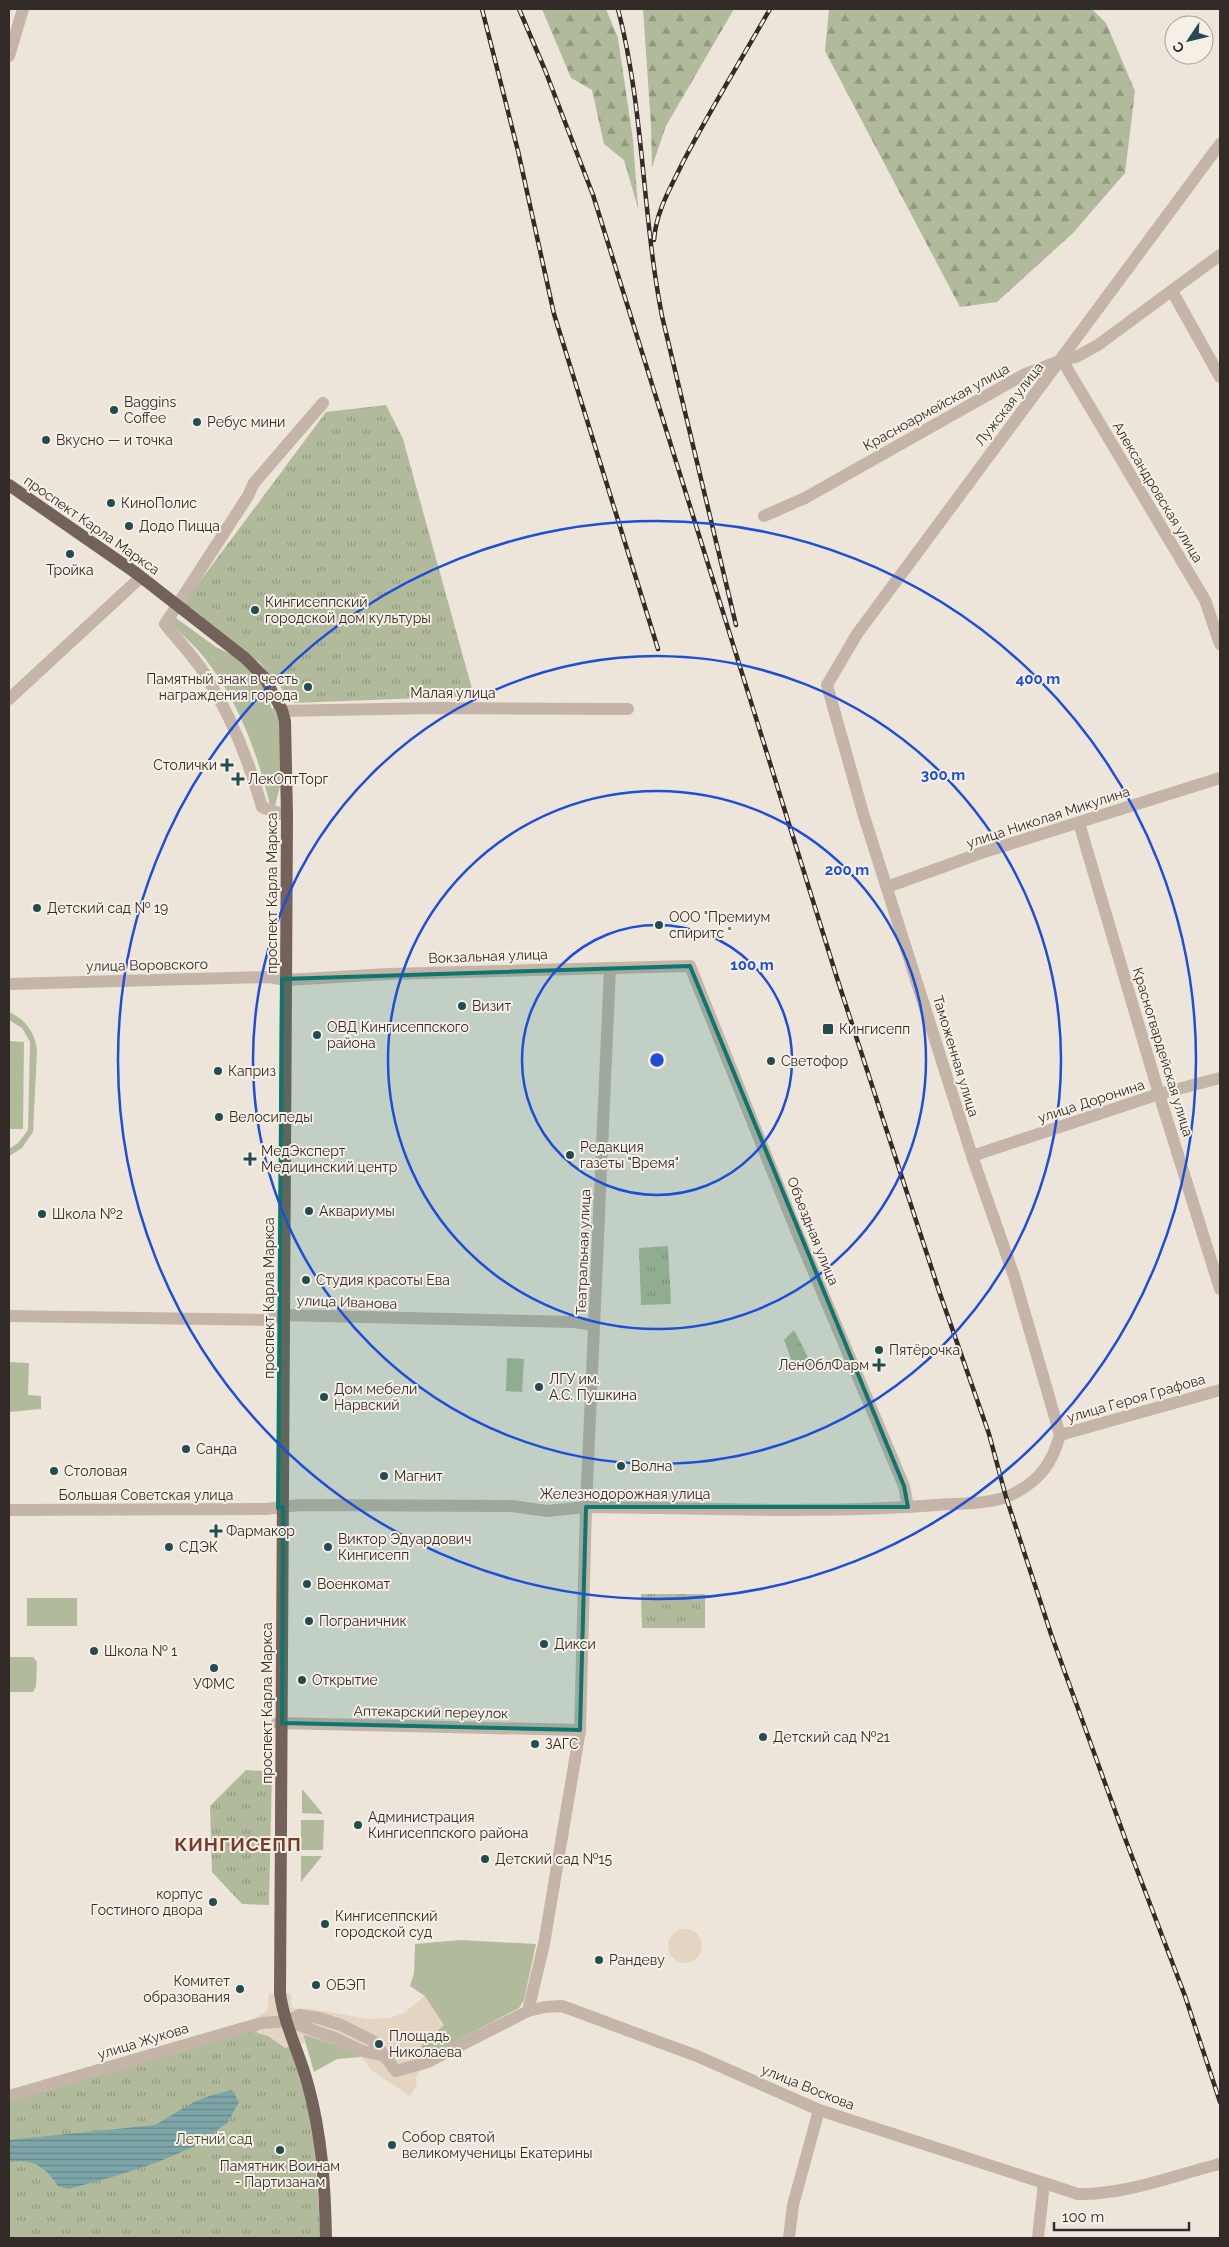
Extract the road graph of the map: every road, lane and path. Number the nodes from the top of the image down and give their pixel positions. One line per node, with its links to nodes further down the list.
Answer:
1 (23, 9): 2 (street)
2 (9, 56)
3 (1220, 144): 6 (street, Лужская улица)
4 (1220, 255): 5 (street, Красноармейская улица)
5 (1172, 292): 6 (street, Красноармейская улица); 7 (street)
6 (1062, 360): 10 (street, Красноармейская улица); 13 (street, Александровская улица); 14 (street, Лужская улица)
7 (1220, 378)
8 (322, 403): 12 (street)
9 (9, 487): 11 (main road, проспект Карла Маркса)
10 (764, 516)
11 (140, 578): 12 (main road, проспект Карла Маркса); 15 (street)
12 (176, 607): 17 (main road, проспект Карла Маркса); 19 (street)
13 (1220, 644)
14 (827, 685): 21 (street, Таможенная улица)
15 (9, 699)
16 (628, 709): 17 (street, Малая улица)
17 (280, 710): 19 (main road, проспект Карла Маркса)
18 (1220, 778): 20 (street, улица Николая Микулина)
19 (285, 816): 24 (main road, проспект Карла Маркса)
20 (1079, 823): 21 (street, улица Николая Микулина); 27 (street, Красногвардейская улица)
21 (886, 887): 28 (street, Таможенная улица)
22 (690, 966): 23 (street, Вокзальная улица); 36 (street, Объездная улица)
23 (610, 968): 24 (street, Вокзальная улица); 32 (street, Театральная улица)
24 (284, 980): 25 (street, улица Воровского); 30 (main road, проспект Карла Маркса)
25 (9, 984)
26 (1220, 1078): 27 (street, улица Доронина)
27 (1159, 1094): 28 (street, улица Доронина); 29 (street, Красногвардейская улица)
28 (972, 1156): 34 (street, Таможенная улица)
29 (1220, 1289)
30 (280, 1315): 31 (street, улица Иванова); 32 (street, улица Иванова); 37 (main road, проспект Карла Маркса)
31 (9, 1316)
32 (594, 1325): 35 (street, Театральная улица)
33 (1220, 1390): 34 (street, улица Героя Графова)
34 (1060, 1435): 36 (street, Железнодорожная улица)
35 (586, 1507): 36 (street, Железнодорожная улица); 37 (street, Железнодорожная улица); 40 (street)
36 (908, 1507)
37 (280, 1508): 38 (street, Большая Советская улица); 39 (main road, проспект Карла Маркса)
38 (9, 1510)
39 (279, 1723): 40 (street, Аптекарский переулок); 42 (main road, проспект Карла Маркса)
40 (580, 1730): 41 (street)
41 (528, 2011): 42 (street, улица Воскова); 44 (street, улица Воскова)
42 (287, 2021): 43 (street, улица Жукова); 47 (main road, проспект Карла Маркса)
43 (9, 2096)
44 (820, 2110): 46 (street, улица Воскова); 48 (street)
45 (1220, 2164): 46 (street, улица Воскова)
46 (1044, 2183): 49 (street)
47 (326, 2238)
48 (789, 2238)
49 (1038, 2238)

